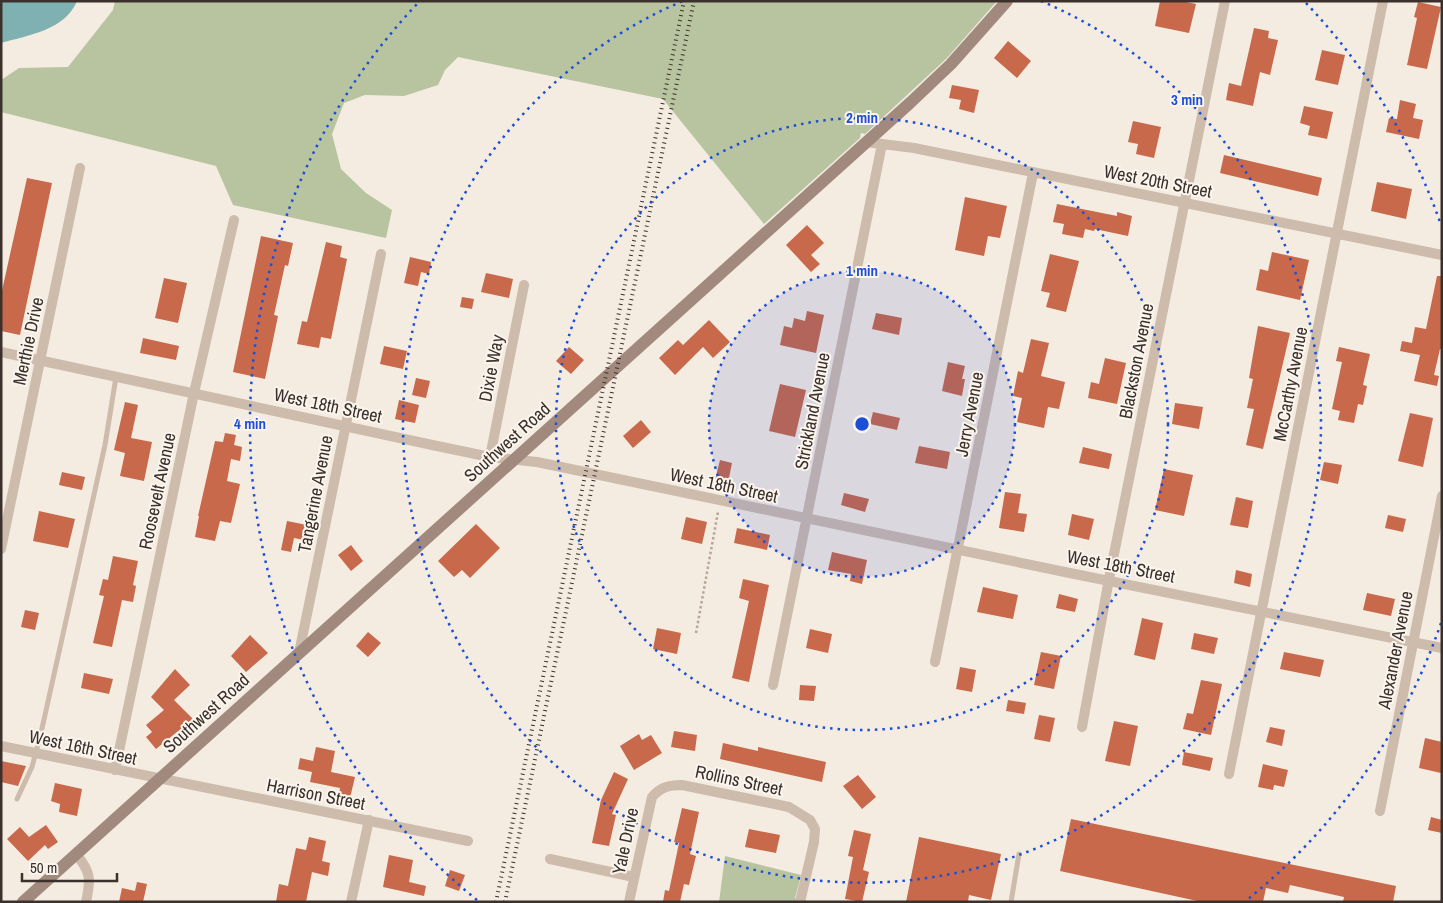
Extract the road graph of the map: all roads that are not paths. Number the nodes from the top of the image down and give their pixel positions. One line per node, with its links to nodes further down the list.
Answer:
1 (1007, 1): 4 (street, Southwest Road)
2 (1225, 1): 8 (street, Blackston Avenue)
3 (1383, 1): 10 (street, McCarthy Avenue)
4 (866, 142): 5 (street, West 20th Street); 20 (street, Southwest Road)
5 (882, 144): 7 (street, West 20th Street); 22 (street, Strickland Avenue)
6 (80, 168): 15 (street, Merthie Drive)
7 (1033, 173): 8 (street, West 20th Street); 24 (street, Jerry Avenue)
8 (1185, 202): 10 (street, West 20th Street); 25 (street, Blackston Avenue)
9 (234, 220): 17 (street, Roosevelt Avenue)
10 (1336, 235): 12 (street, West 20th Street); 26 (street, McCarthy Avenue)
11 (381, 254): 18 (street, Tangerine Avenue)
12 (1442, 255)
13 (524, 286): 19 (street, Dixie Way)
14 (1, 352): 15 (street, West 18th Street)
15 (40, 360): 16 (street, West 18th Street); 23 (street, Merthie Drive)
16 (116, 377): 17 (street, West 18th Street); 34 (lane)
17 (194, 393): 18 (street, West 18th Street); 35 (street, Roosevelt Avenue)
18 (345, 425): 19 (street, West 18th Street); 29 (street, Tangerine Avenue)
19 (490, 457): 20 (street, West 18th Street)
20 (513, 460): 22 (street, West 18th Street); 29 (street, Southwest Road)
21 (1442, 496): 27 (street, Alexander Avenue)
22 (807, 519): 24 (street, West 18th Street); 31 (street, Strickland Avenue)
23 (1, 549)
24 (958, 551): 25 (street, West 18th Street); 30 (street, Jerry Avenue)
25 (1109, 580): 26 (street, West 18th Street); 32 (street, Blackston Avenue)
26 (1260, 610): 27 (street, West 18th Street); 36 (street, McCarthy Avenue)
27 (1413, 642): 28 (street, West 18th Street); 40 (street, Alexander Avenue)
28 (1442, 648)
29 (299, 653): 37 (street, Southwest Road)
30 (935, 662)
31 (774, 685)
32 (1082, 727)
33 (1, 746): 34 (street, West 16th Street)
34 (36, 754): 35 (street, West 16th Street); 39 (lane)
35 (115, 770): 37 (street, West 16th Street)
36 (1229, 774)
37 (158, 780): 41 (street, Harrison Street); 43 (street, Southwest Road)
38 (659, 789): 46 (street, Yale Drive); 51 (street, Rollins Street)
39 (17, 799)
40 (1380, 810)
41 (369, 820): 42 (street, Harrison Street); 49 (street)
42 (468, 841)
43 (76, 854): 47 (street, Southwest Road); 48 (street)
44 (1019, 854): 52 (lane)
45 (550, 859): 46 (street)
46 (634, 877): 50 (street, Yale Drive)
47 (23, 902)
48 (86, 902)
49 (351, 902)
50 (629, 902)
51 (800, 902)
52 (1011, 902)

